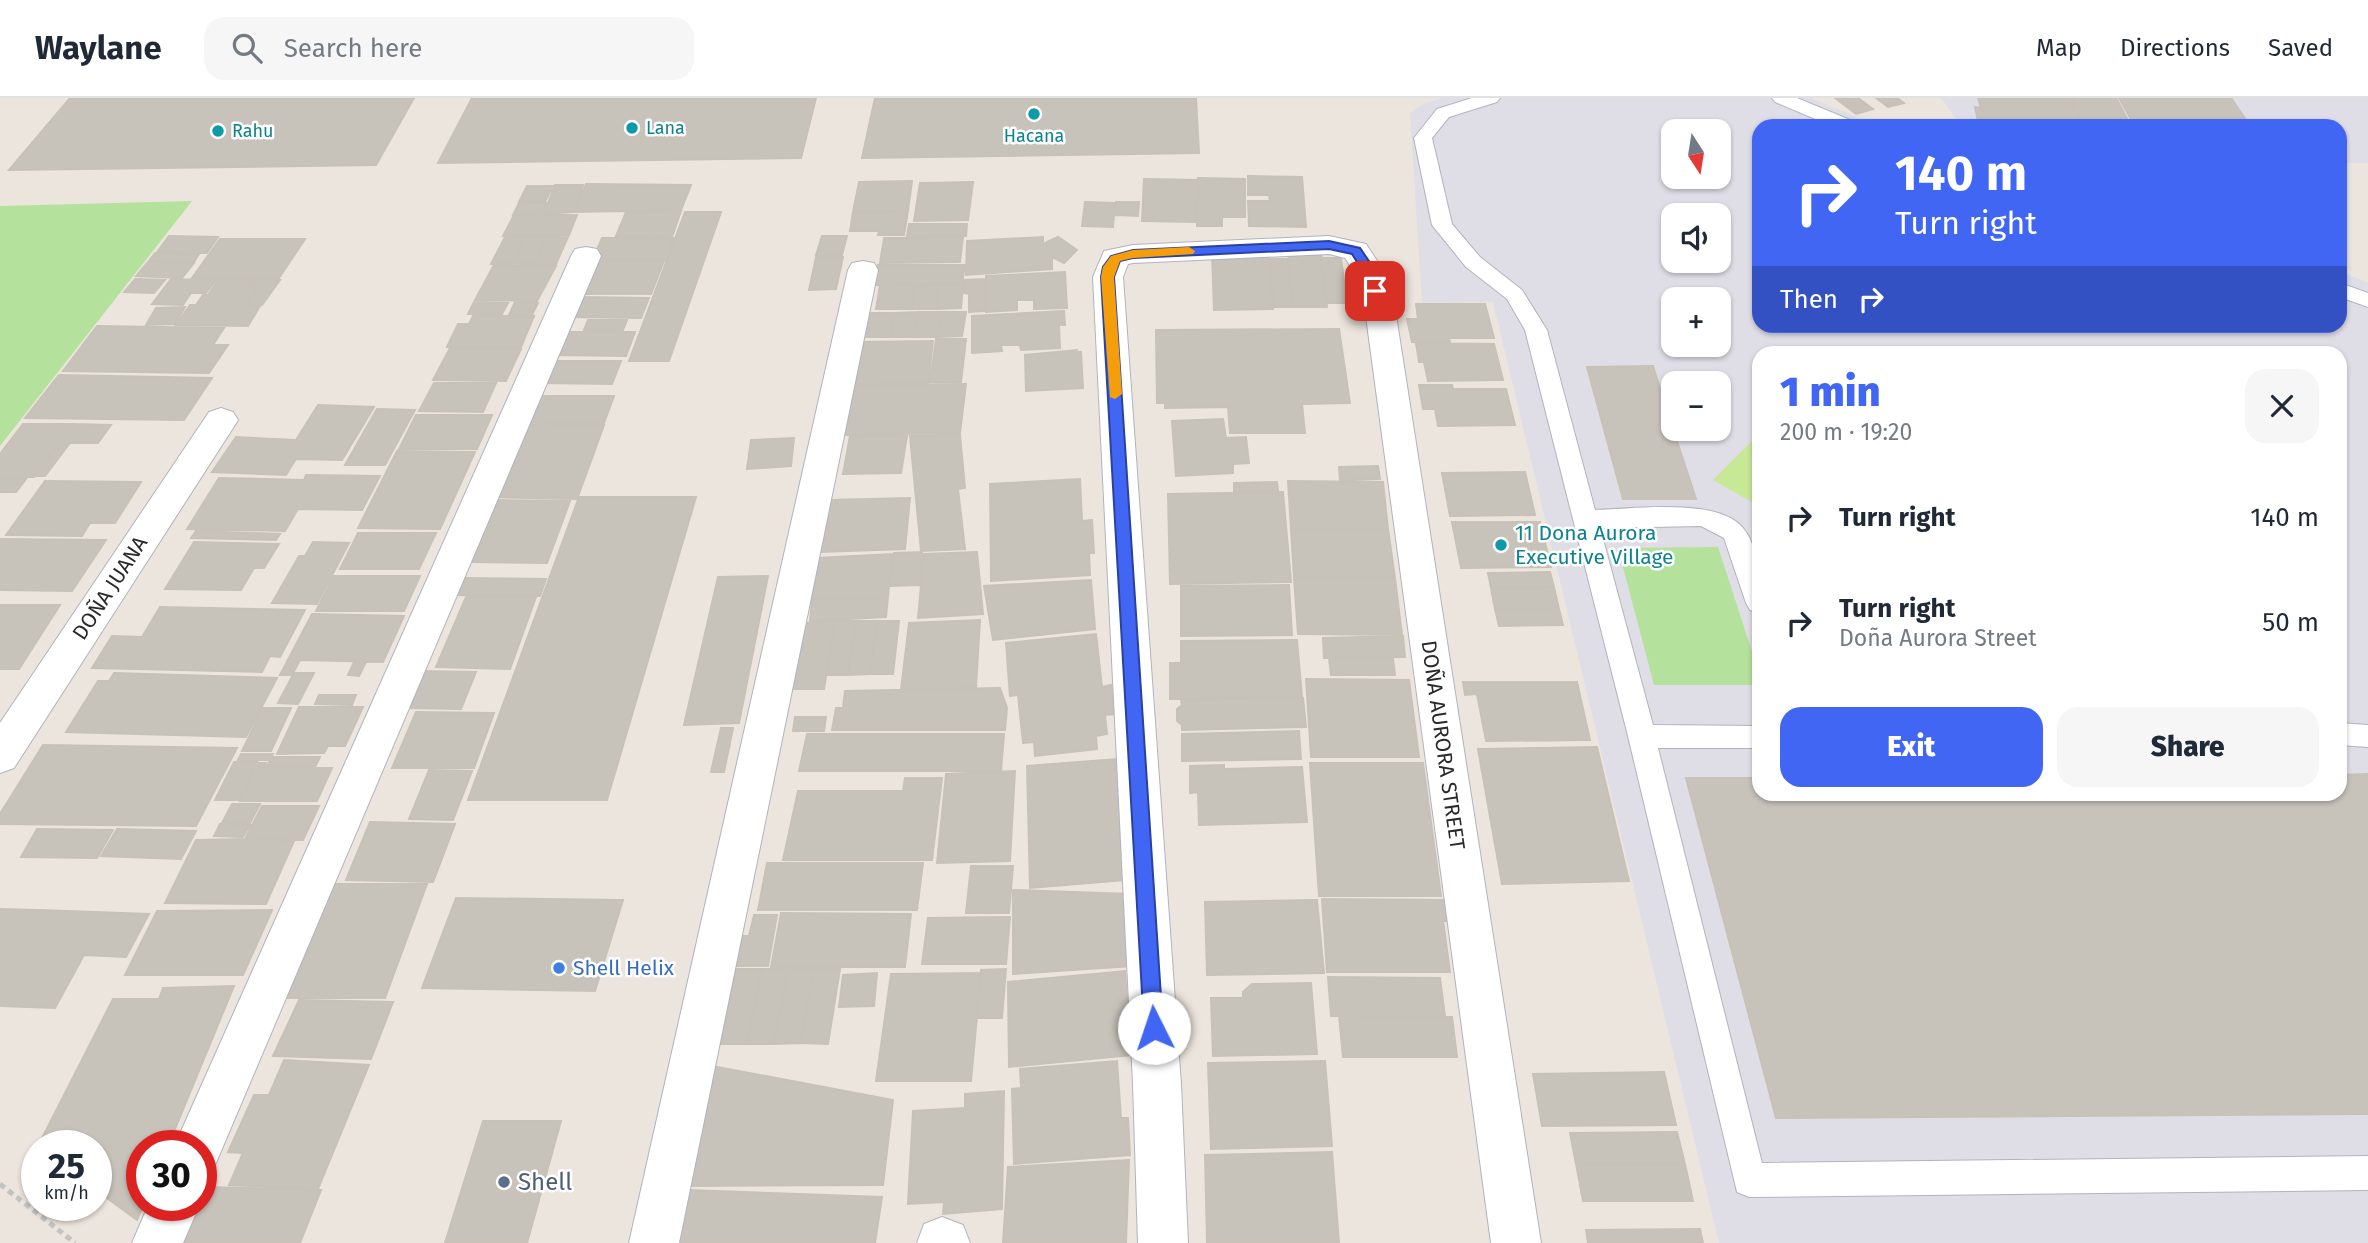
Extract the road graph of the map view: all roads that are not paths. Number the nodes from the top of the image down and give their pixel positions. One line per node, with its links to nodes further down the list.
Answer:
1 (1491, 98): 9 (lane)
2 (1781, 98): 3 (lane)
3 (1830, 119)
4 (586, 256): 16 (street)
5 (863, 270): 20 (street)
6 (2347, 292): 7 (lane)
7 (2368, 300)
8 (221, 420): 15 (street, DOÑA JUANA)
9 (1586, 519): 10 (lane); 12 (lane)
10 (1752, 583)
11 (2347, 734): 13 (lane)
12 (1642, 736): 14 (lane); 17 (lane)
13 (2368, 736)
14 (1752, 737)
15 (0, 755)
16 (206, 1130)
17 (2368, 1173)
18 (168, 1221): 19 (street)
19 (158, 1243)
20 (654, 1243)
21 (1163, 1243): 22 (street, DOÑA AURORA STREET)
22 (1516, 1243)

